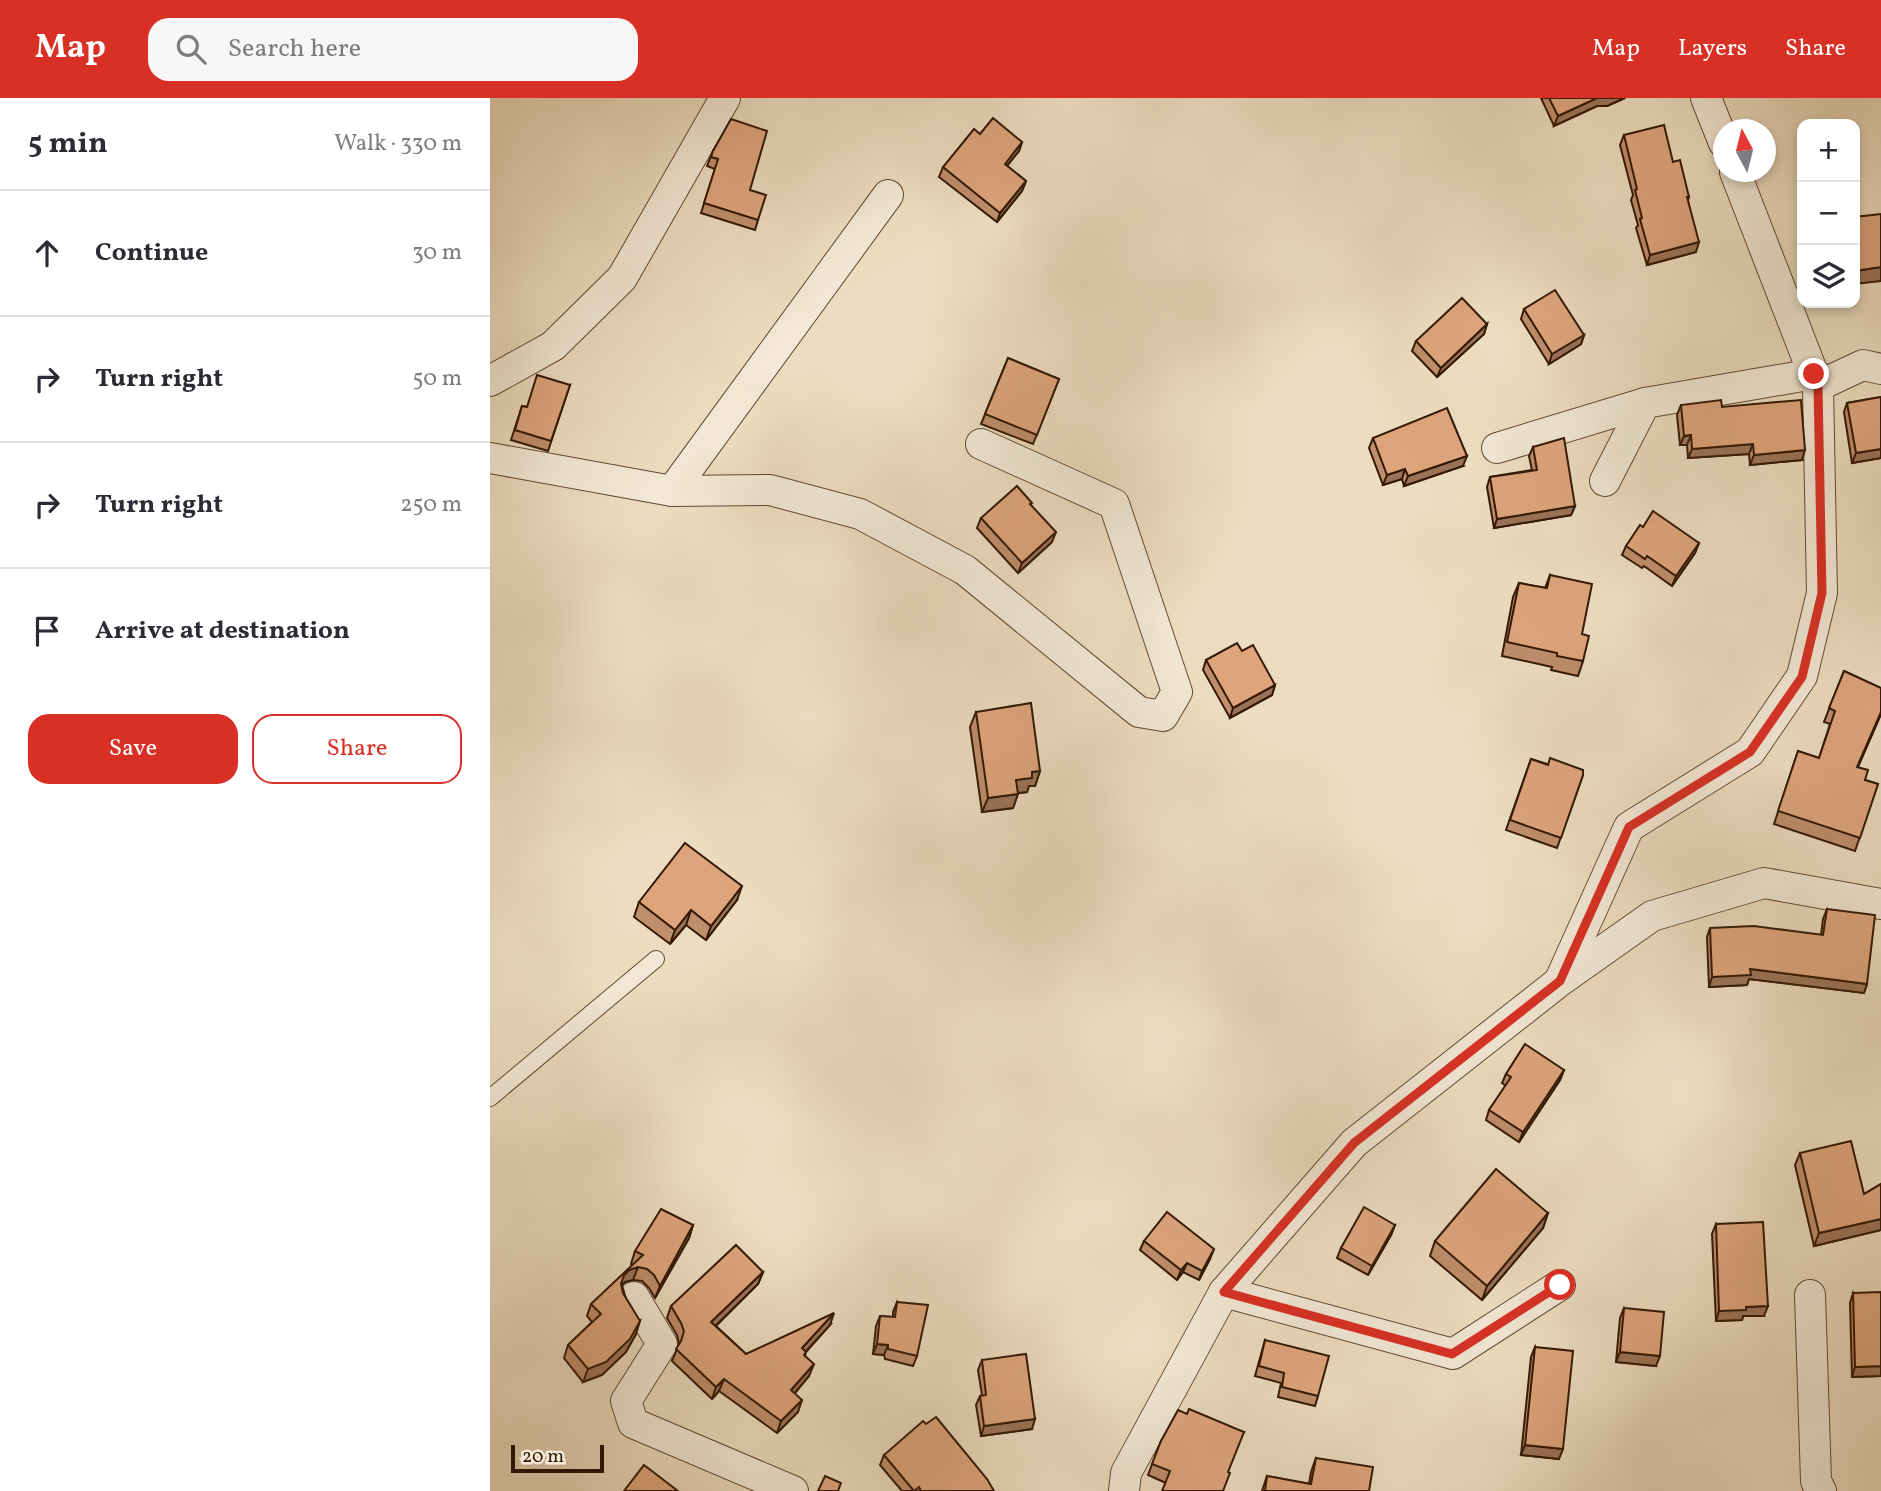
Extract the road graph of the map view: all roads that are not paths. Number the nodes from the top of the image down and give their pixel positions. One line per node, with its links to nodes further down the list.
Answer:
1 (725, 98): 8 (street)
2 (1706, 98): 3 (street)
3 (1714, 119)
4 (1739, 182): 7 (street)
5 (888, 195): 14 (street)
6 (1881, 369): 7 (street)
7 (1816, 380): 9 (street); 17 (street)
8 (490, 381)
9 (1645, 403): 11 (street); 13 (street)
10 (981, 444): 14 (street)
11 (1497, 448)
12 (490, 458): 14 (street)
13 (1605, 481)
14 (672, 491)
15 (1881, 904): 17 (street)
16 (656, 959): 18 (lane)
17 (1560, 981): 20 (street)
18 (490, 1098)
19 (1560, 1285): 20 (street)
20 (1224, 1292): 25 (street)
21 (1810, 1295): 23 (street)
22 (634, 1297): 24 (street)
23 (1812, 1488)
24 (793, 1491)
25 (1124, 1491)

